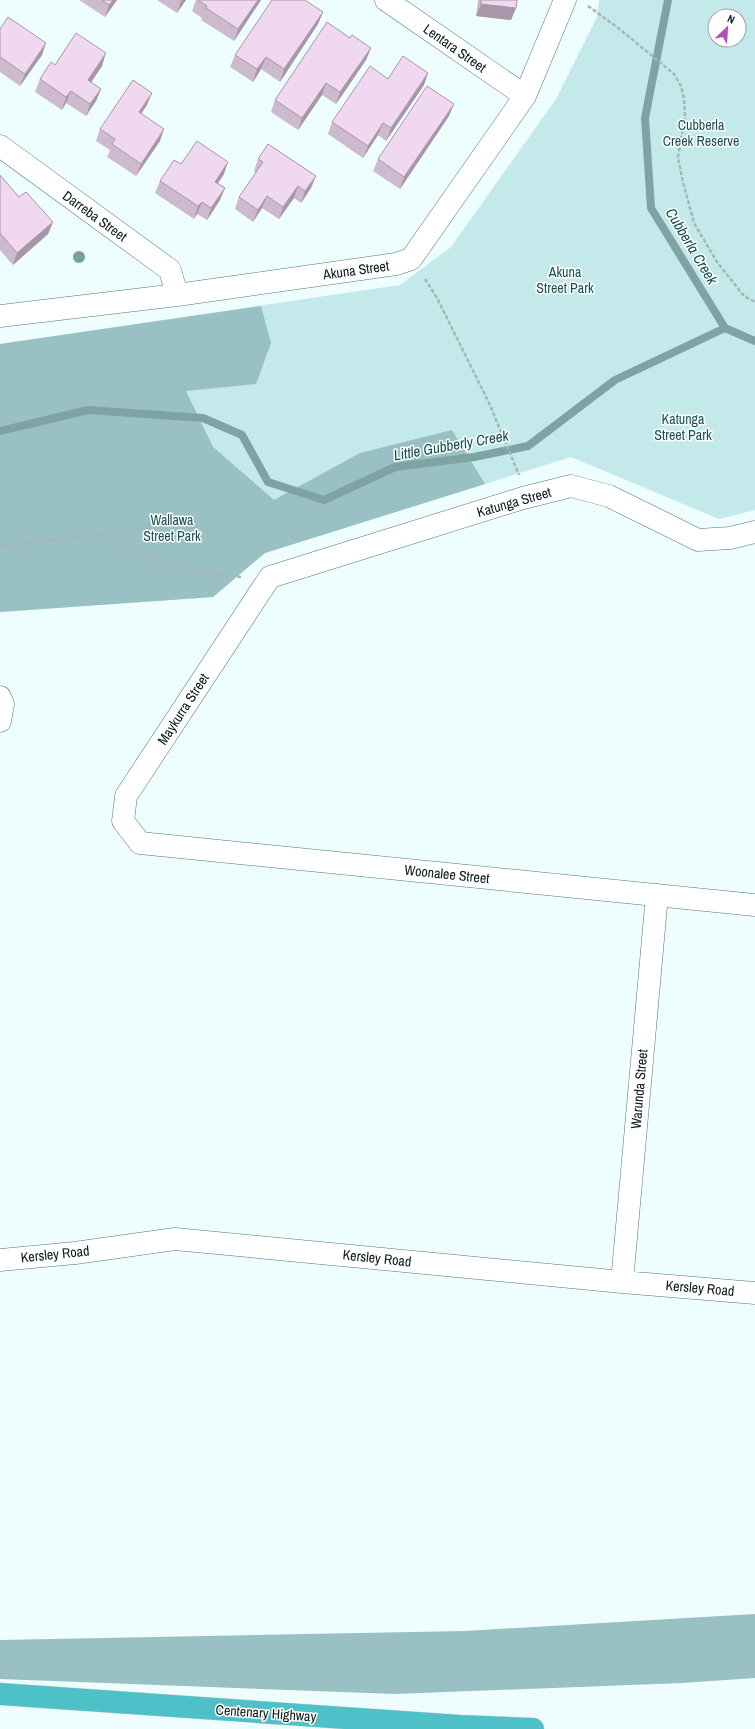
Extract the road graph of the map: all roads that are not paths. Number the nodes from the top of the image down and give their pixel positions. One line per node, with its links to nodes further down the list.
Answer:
1 (386, 0): 3 (street, Lentara Street)
2 (565, 0): 3 (street)
3 (525, 96): 5 (street, Akuna Street)
4 (0, 146): 5 (street, Darreba Street)
5 (177, 295): 6 (street, Akuna Street)
6 (0, 316)
7 (755, 532): 8 (street, Katunga Street)
8 (270, 577): 11 (street, Maykurra Street)
9 (0, 696): 10 (street)
10 (0, 721)
11 (140, 843): 12 (street, Woonalee Street)
12 (657, 895): 13 (street, Woonalee Street); 15 (street, Warunda Street)
13 (755, 905)
14 (0, 1260): 15 (street, Kersley Road)
15 (622, 1282): 16 (street, Kersley Road)
16 (755, 1293)
17 (0, 1694): 18 (highway, Centenary Highway)
18 (533, 1729)

